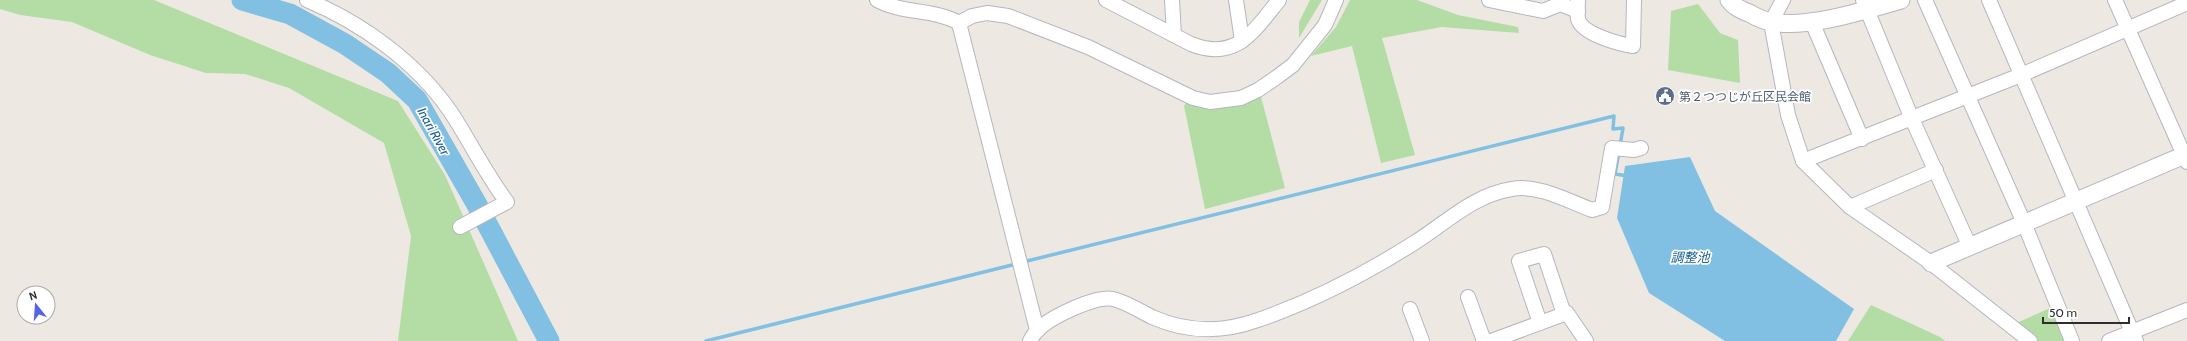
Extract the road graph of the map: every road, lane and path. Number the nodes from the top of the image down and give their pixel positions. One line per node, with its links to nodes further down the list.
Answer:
1 (307, 0): 36 (street)
2 (877, 0): 21 (street)
3 (1108, 0): 23 (street)
4 (1172, 0): 23 (street)
5 (1236, 0): 24 (street)
6 (1279, 0): 24 (street)
7 (1336, 0): 21 (street)
8 (1489, 0): 17 (street)
9 (1634, 0): 17 (street)
10 (1729, 0): 19 (street)
11 (1783, 0): 19 (street)
12 (1901, 0): 18 (street)
13 (1926, 0): 26 (street)
14 (1989, 0): 25 (street)
15 (2115, 0): 22 (street)
16 (2185, 4): 22 (street)
17 (1578, 5)
18 (1865, 5): 20 (street); 27 (street)
19 (1771, 22): 20 (street); 31 (street)
20 (1812, 22): 28 (street)
21 (959, 23): 44 (street)
22 (2127, 29): 25 (street); 30 (street)
23 (1174, 35): 24 (street)
24 (1242, 41)
25 (2021, 75): 26 (street); 33 (street)
26 (1967, 96): 27 (street); 35 (street)
27 (1912, 119): 28 (street); 32 (street)
28 (1862, 139): 31 (street)
29 (1641, 148): 44 (street)
30 (2186, 157): 33 (street)
31 (1803, 161): 34 (street)
32 (1936, 170): 34 (street); 37 (street)
33 (2076, 201): 35 (street); 45 (street)
34 (1850, 207): 38 (street)
35 (2024, 223): 37 (street); 51 (street)
36 (460, 226)
37 (1970, 247): 38 (street)
38 (1931, 263): 50 (street)
39 (1468, 298): 47 (street)
40 (1410, 309): 46 (street)
41 (2186, 313): 45 (street)
42 (1564, 314): 43 (street); 43 (street); 49 (street)
43 (1540, 323): 48 (street)
44 (1034, 336)
45 (2134, 336): 52 (street)
46 (1422, 341)
47 (1484, 341)
48 (1491, 341)
49 (1586, 341)
50 (2030, 341)
51 (2072, 341)
52 (2109, 341)

